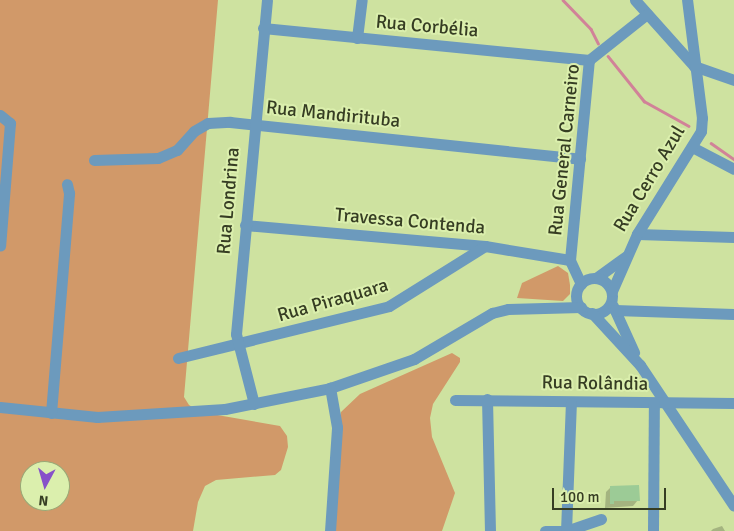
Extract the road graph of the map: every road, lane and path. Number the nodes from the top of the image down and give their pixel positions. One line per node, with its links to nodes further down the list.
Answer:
1 (266, 0): 6 (street, Rua Londrina)
2 (362, 0): 7 (street)
3 (635, 0): 5 (street)
4 (687, 0): 9 (street, Rua Cerro Azul)
5 (647, 14): 8 (street, Rua General Carneiro); 9 (street)
6 (263, 28): 7 (street, Rua Corbélia); 12 (street, Rua Londrina)
7 (357, 38): 8 (street, Rua Corbélia)
8 (589, 60): 14 (street, Rua General Carneiro)
9 (694, 66): 10 (street); 13 (street, Rua Cerro Azul)
10 (734, 80)
11 (0, 116): 21 (street)
12 (253, 125): 14 (street, Rua Mandirituba); 15 (street, Rua Mandirituba); 18 (street, Rua Londrina)
13 (692, 147): 16 (street); 19 (street, Rua Cerro Azul)
14 (580, 159): 24 (street, Rua General Carneiro)
15 (94, 160)
16 (734, 169)
17 (66, 184): 43 (street)
18 (245, 225): 22 (street, Travessa Contenda); 32 (street, Rua Londrina)
19 (637, 234): 20 (street); 23 (street, Rua Cerro Azul)
20 (734, 237)
21 (0, 246)
22 (485, 246): 24 (street, Travessa Contenda); 32 (street, Rua Piraquara)
23 (625, 257): 25 (street, Rua Cerro Azul); 27 (street, Rua Cerro Azul)
24 (570, 260): 26 (street, Rua General Carneiro)
25 (596, 278): 26 (street, Rua Cerro Azul); 27 (street)
26 (580, 284): 28 (street)
27 (613, 301): 29 (street); 30 (street); 31 (street)
28 (581, 308): 29 (street); 34 (street)
29 (592, 314): 31 (street)
30 (734, 314)
31 (618, 330): 39 (street)
32 (237, 345): 33 (street, Rua Piraquara); 41 (street, Rua Londrina)
33 (178, 358)
34 (330, 388): 41 (street); 46 (street)
35 (487, 399): 36 (street, Rua Rolândia); 37 (street, Rua Rolândia); 47 (street)
36 (455, 400)
37 (571, 402): 38 (street, Rua Rolândia); 49 (street)
38 (654, 402): 39 (street, Rua Rolândia); 50 (street)
39 (666, 403): 40 (street, Rua Rolândia); 44 (street)
40 (734, 403)
41 (254, 404): 43 (street)
42 (0, 407): 43 (street)
43 (51, 413)
44 (734, 506)
45 (601, 519): 49 (street)
46 (330, 531)
47 (490, 531)
48 (544, 531): 49 (street)
49 (566, 531)
50 (653, 531)

